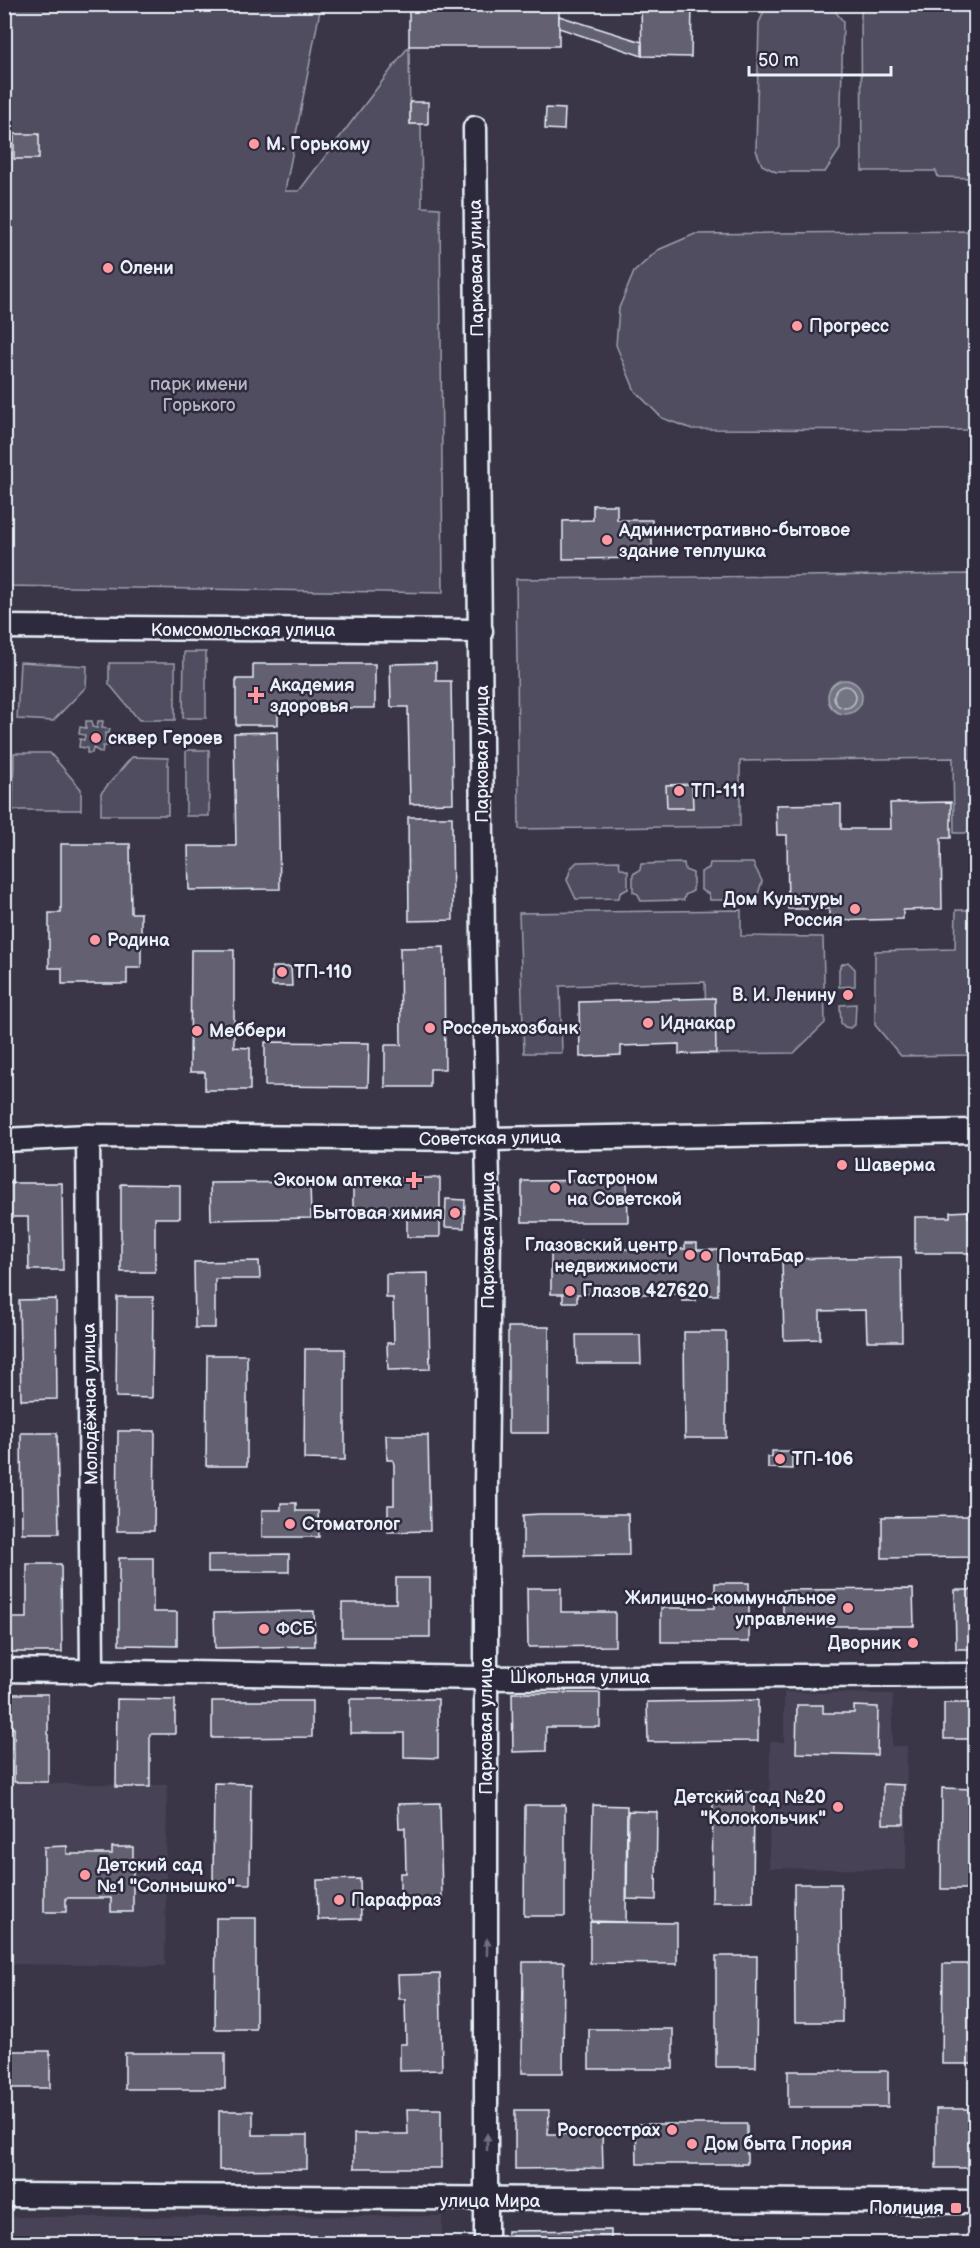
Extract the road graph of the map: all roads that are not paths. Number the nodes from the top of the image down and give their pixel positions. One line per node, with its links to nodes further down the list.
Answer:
1 (475, 128): 3 (street, Парковая улица)
2 (4, 627): 3 (street, Комсомольская улица)
3 (482, 631): 6 (street, Парковая улица)
4 (975, 1131): 6 (street, Советская улица)
5 (88, 1136): 6 (street, Советская улица); 7 (street, Советская улица); 9 (street, Молодёжная улица)
6 (488, 1139): 11 (street, Парковая улица)
7 (4, 1140)
8 (4, 1670): 9 (street, Школьная улица)
9 (92, 1673): 11 (street, Школьная улица)
10 (975, 1675): 11 (street, Школьная улица)
11 (486, 1678): 13 (street, Парковая улица, one-way to 11)
12 (4, 2195): 13 (street, улица Мира)
13 (487, 2201): 14 (street, улица Мира); 15 (street, Парковая улица)
14 (975, 2202)
15 (486, 2244)

